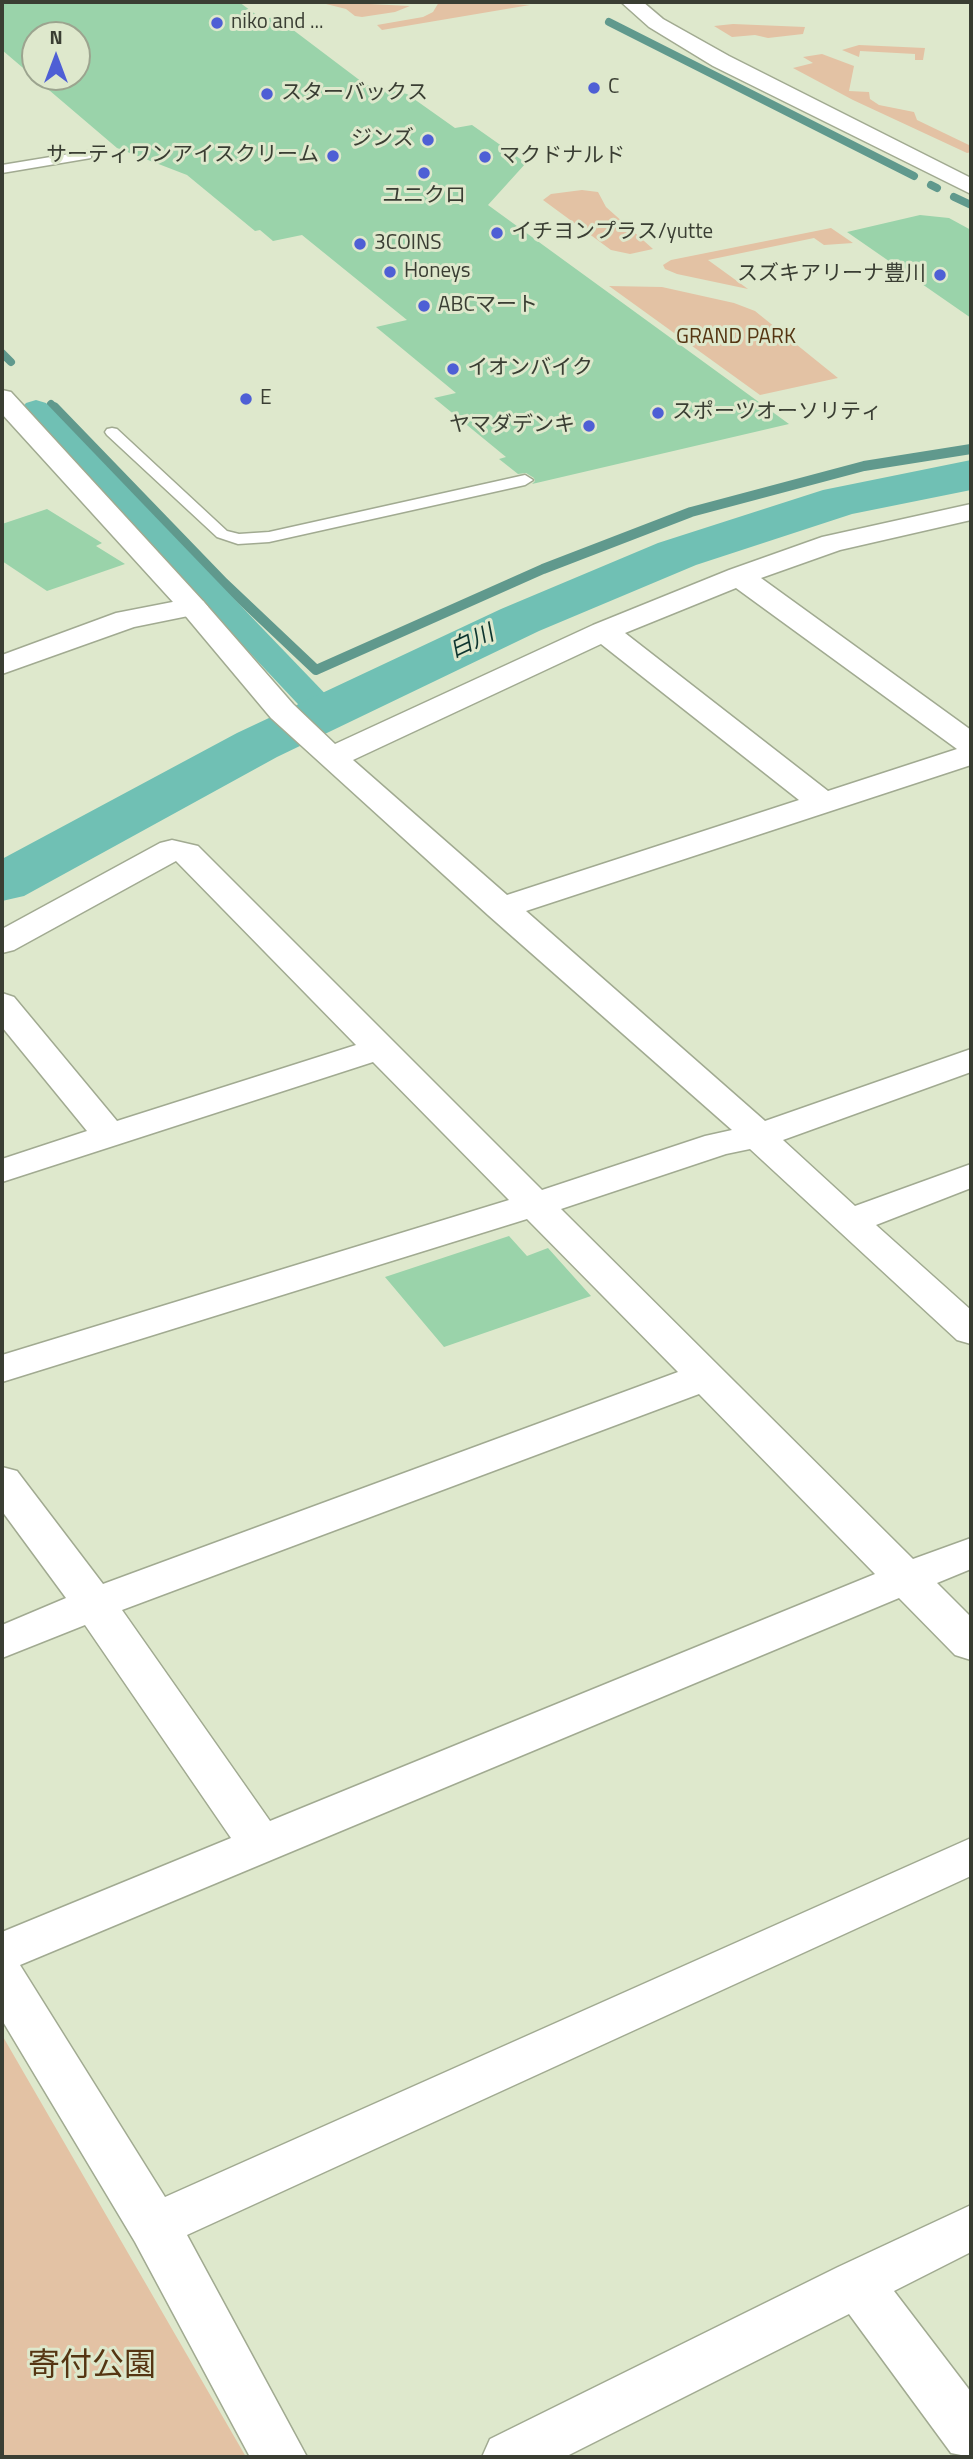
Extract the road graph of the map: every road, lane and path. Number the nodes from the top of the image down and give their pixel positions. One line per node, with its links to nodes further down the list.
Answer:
1 (631, 2): 6 (street)
2 (660, 2): 5 (street)
3 (87, 155): 4 (lane)
4 (2, 169)
5 (971, 171)
6 (965, 192)
7 (2, 398): 12 (street)
8 (112, 432): 9 (lane)
9 (525, 480)
10 (971, 512): 11 (street)
11 (739, 576): 13 (street); 15 (street)
12 (192, 607): 14 (street); 16 (street)
13 (604, 631): 16 (street); 18 (street)
14 (2, 665)
15 (971, 745)
16 (324, 751): 19 (street)
17 (971, 755): 18 (street)
18 (822, 802): 19 (street)
19 (500, 908): 25 (street)
20 (2, 943): 22 (street)
21 (2, 1004): 24 (street)
22 (378, 1049): 24 (street); 28 (street)
23 (971, 1060): 25 (street)
24 (108, 1135): 26 (street)
25 (759, 1136): 28 (street); 29 (street)
26 (2, 1171)
27 (971, 1175): 29 (street)
28 (537, 1204): 31 (street); 32 (street)
29 (849, 1221): 30 (street)
30 (962, 1312)
31 (2, 1369)
32 (705, 1377): 35 (street); 36 (street)
33 (7, 1494): 36 (street)
34 (971, 1553): 35 (street)
35 (906, 1578): 38 (street); 39 (street)
36 (94, 1604): 37 (street); 39 (street)
37 (2, 1643)
38 (971, 1644)
39 (262, 1846): 41 (street)
40 (971, 1856): 43 (street)
41 (2, 1952)
42 (2, 1978): 43 (street)
43 (154, 2225): 47 (street)
44 (971, 2227): 45 (street)
45 (857, 2283): 46 (street); 48 (street)
46 (971, 2435)
47 (279, 2457)
48 (510, 2457)

